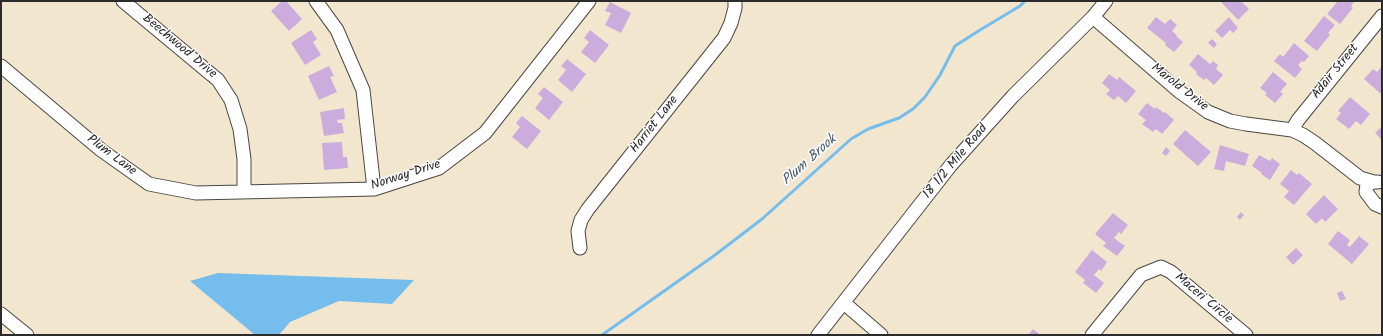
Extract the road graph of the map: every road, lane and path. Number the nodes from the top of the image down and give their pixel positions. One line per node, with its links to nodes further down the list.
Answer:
1 (123, 1): 12 (street, Beechwood Drive)
2 (316, 1): 11 (street)
3 (589, 1): 11 (street, Norway Drive)
4 (735, 1): 14 (street, Harriet Lane)
5 (1106, 1): 7 (street, 18 1/2 Mile Road)
6 (1382, 16): 9 (street, Adair Street)
7 (1093, 17): 9 (street, Marold Drive); 15 (street, 18 1/2 Mile Road)
8 (1, 66): 12 (street, Plum Lane)
9 (1292, 130): 10 (street, Marold Drive)
10 (1374, 185): 13 (street, Marold Drive)
11 (374, 189): 12 (street, Norway Drive)
12 (244, 192)
13 (1382, 207)
14 (580, 248)
15 (844, 303): 18 (street, 18 1/2 Mile Road); 19 (street)
16 (1, 314): 17 (street)
17 (28, 335)
18 (818, 335)
19 (881, 335)
20 (1092, 335): 21 (street, Maceri Circle)
21 (1246, 335)

